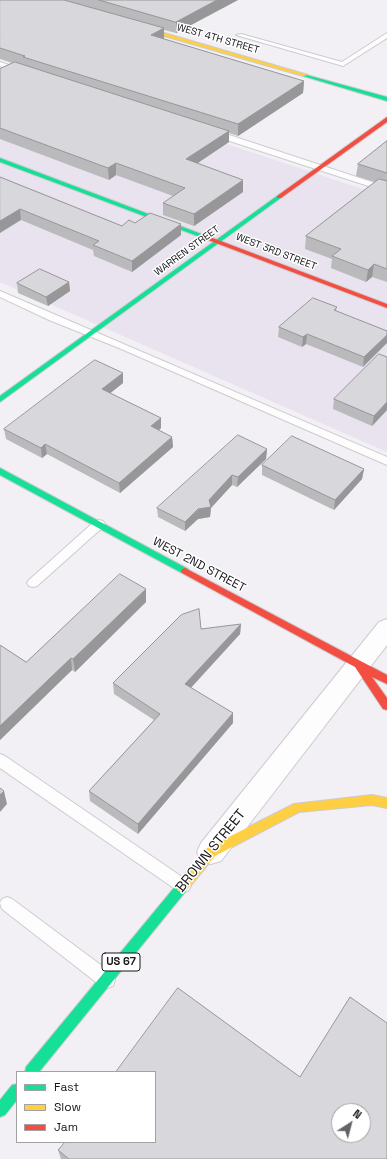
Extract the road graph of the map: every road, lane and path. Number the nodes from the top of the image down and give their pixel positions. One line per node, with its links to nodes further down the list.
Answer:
1 (127, 24): 6 (main road, WEST 4TH STREET)
2 (239, 35): 3 (lane)
3 (387, 35)
4 (0, 64): 5 (lane)
5 (30, 73)
6 (387, 99)
7 (387, 119): 10 (main road, WARREN STREET)
8 (209, 132): 10 (lane)
9 (0, 160): 12 (main road, WEST 3RD STREET)
10 (320, 168): 11 (lane); 12 (main road, WARREN STREET)
11 (387, 190)
12 (218, 242): 14 (main road, WEST 3RD STREET); 15 (main road, WARREN STREET)
13 (0, 294): 15 (lane)
14 (387, 306)
15 (92, 333): 16 (main road, WARREN STREET); 17 (lane)
16 (0, 400)
17 (387, 461)
18 (0, 471): 19 (main road, WEST 2ND STREET)
19 (98, 524): 20 (lane); 22 (main road, WEST 2ND STREET)
20 (33, 583)
21 (387, 628): 22 (street, BROWN STREET)
22 (358, 664): 23 (main road, WEST 2ND STREET); 24 (main road); 27 (street, BROWN STREET)
23 (387, 680)
24 (387, 706)
25 (0, 760): 28 (lane)
26 (387, 804): 27 (main road, US 67)
27 (211, 852): 28 (main road, BROWN STREET / US 67)
28 (183, 886): 30 (main road, BROWN STREET / US 67)
29 (7, 904): 30 (lane)
30 (107, 980): 31 (main road, BROWN STREET / US 67)
31 (32, 1071)
32 (16, 1091): 33 (main road)
33 (0, 1110)

